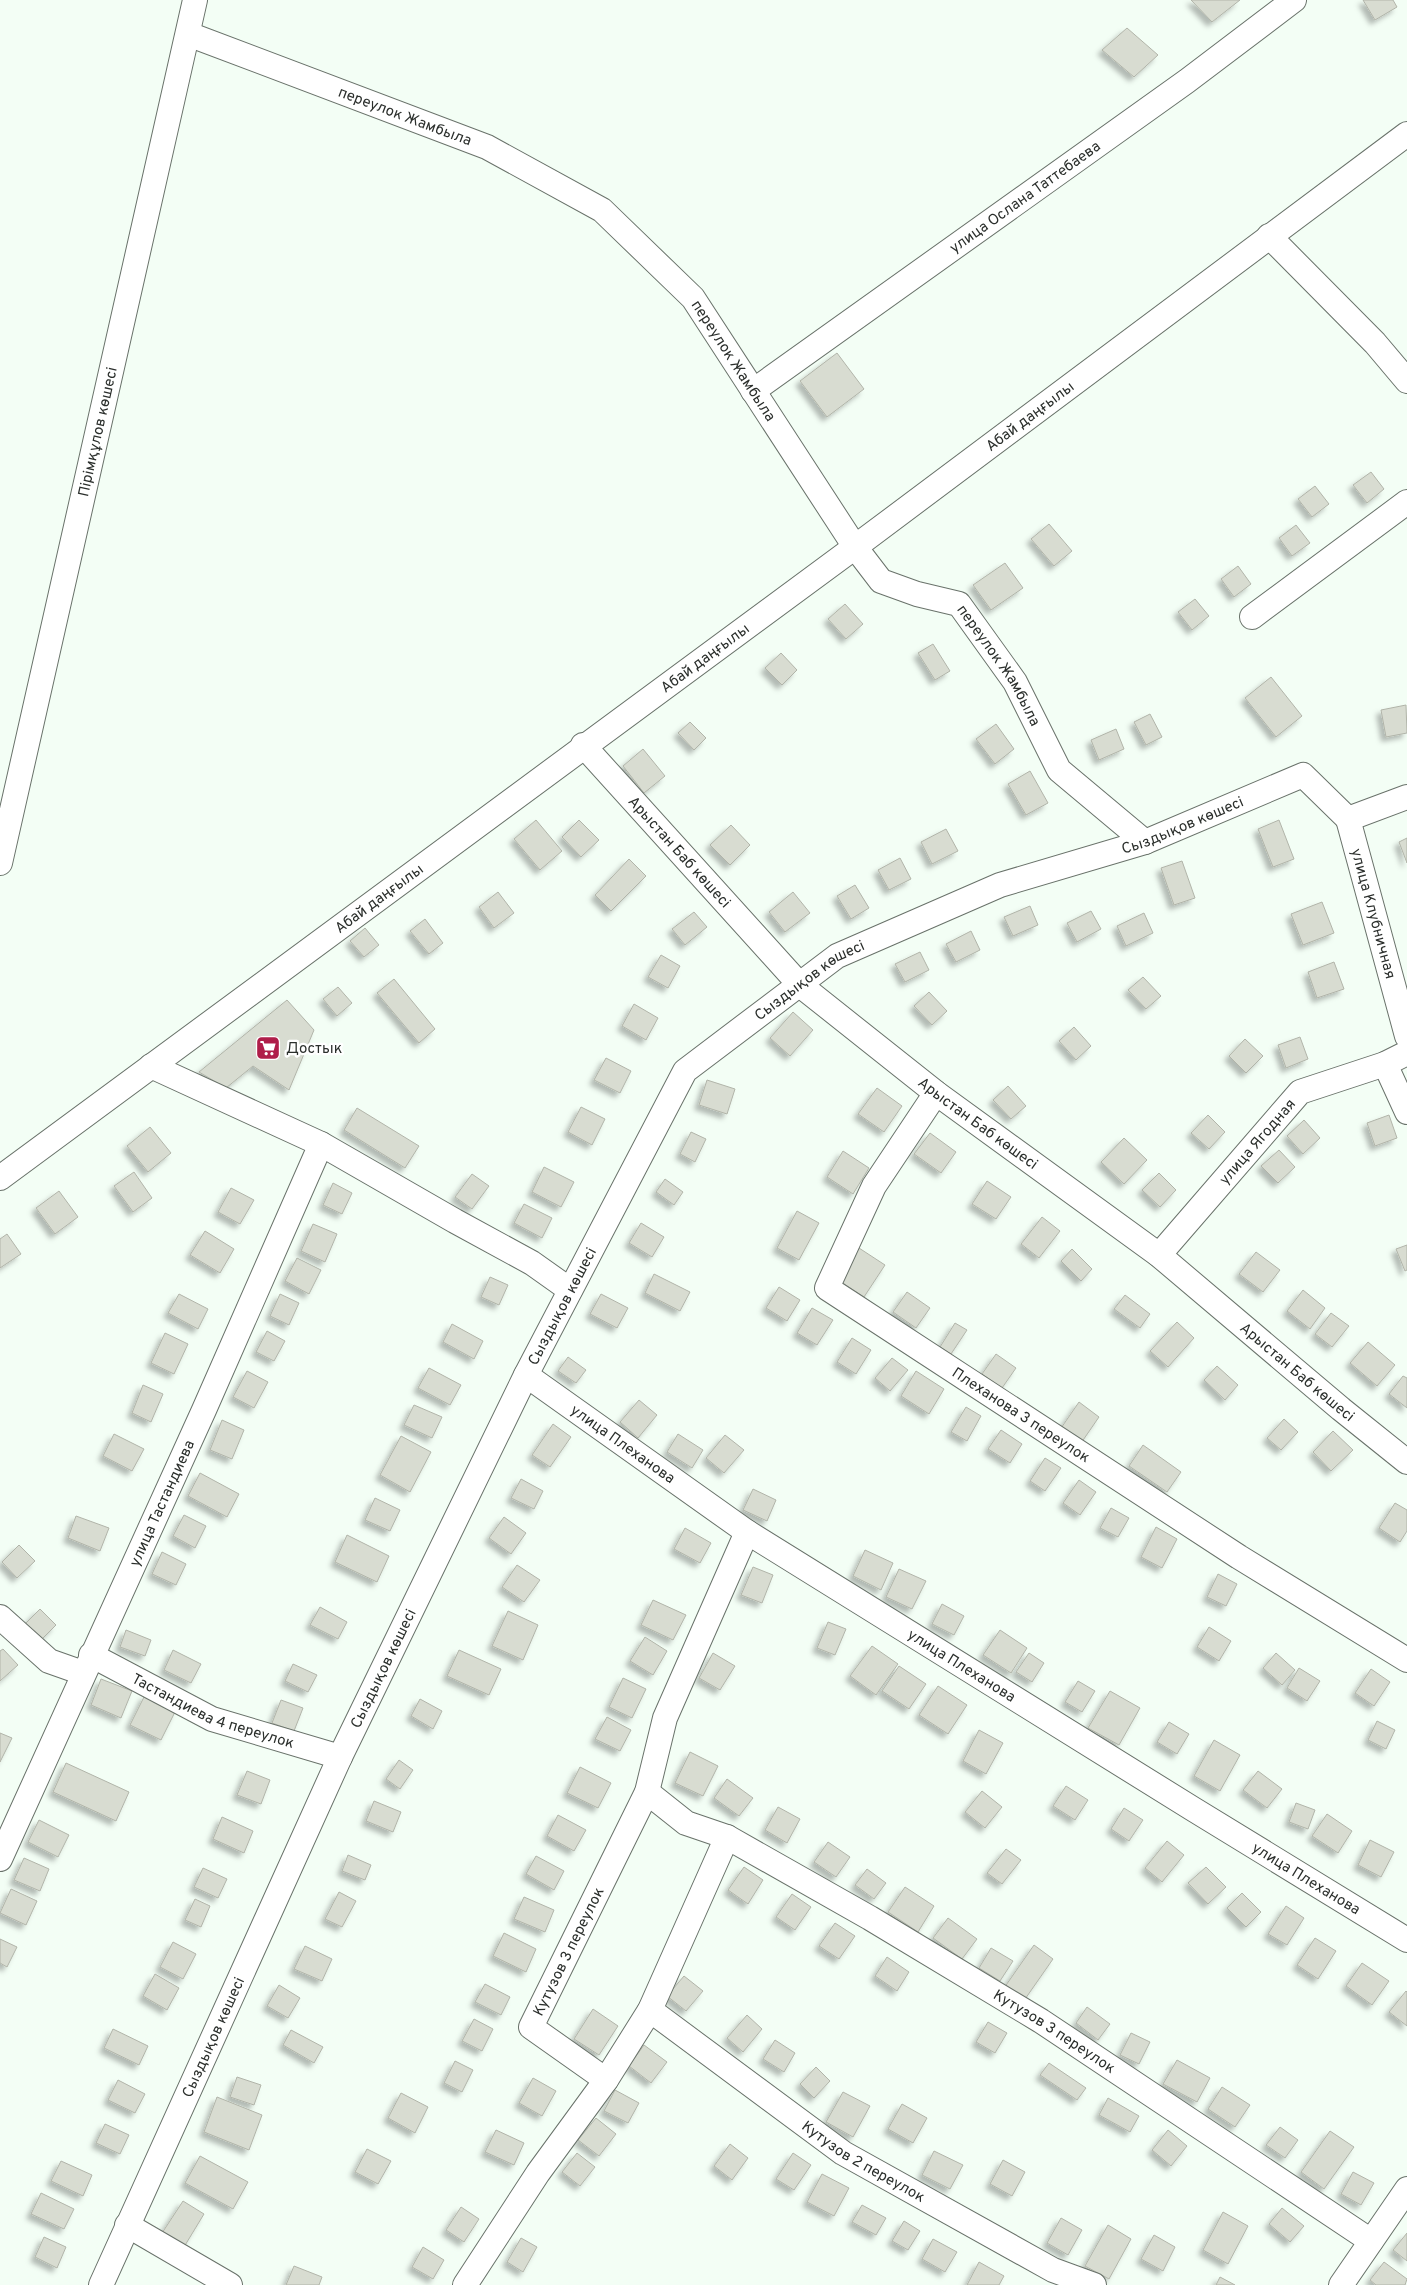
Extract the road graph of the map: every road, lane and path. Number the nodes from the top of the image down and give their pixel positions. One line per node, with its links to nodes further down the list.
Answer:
1 (195, 0): 3 (street, Пірімқұлов көшесі)
2 (1294, 0): 7 (street, улица Ослана Таттебаева)
3 (188, 34): 7 (street, переулок Жамбыла); 15 (street, Пірімқұлов көшесі)
4 (1407, 134): 5 (street, Абай даңғылы)
5 (1269, 236): 6 (street); 9 (street, Абай даңғылы)
6 (1407, 381)
7 (753, 391): 9 (street, переулок Жамбыла)
8 (1407, 502): 10 (street)
9 (855, 547): 11 (street, Абай даңғылы); 14 (street, переулок Жамбыла)
10 (1252, 617)
11 (584, 746): 16 (street, Арыстан Баб көшесі); 20 (street, Абай даңғылы)
12 (1407, 797): 13 (street)
13 (1348, 819): 14 (street, Сыздықов көшесі); 17 (street, улица Клубничная)
14 (1145, 842): 16 (street, Сыздықов көшесі)
15 (0, 863)
16 (800, 985): 21 (street, Арыстан Баб көшесі); 26 (street, Сыздықов көшесі)
17 (1407, 1036)
18 (1407, 1053): 19 (street, улица Ягодная)
19 (1385, 1064): 22 (street); 25 (street, улица Ягодная)
20 (151, 1066): 23 (street); 24 (street, Абай даңғылы)
21 (936, 1093): 25 (street, Арыстан Баб көшесі); 31 (street, Плеханова 3 переулок)
22 (1407, 1112)
23 (321, 1144): 26 (street); 32 (street, улица Тастандиева)
24 (0, 1178)
25 (1159, 1255): 28 (street, Арыстан Баб көшесі)
26 (570, 1290): 27 (street, Сыздықов көшесі)
27 (526, 1375): 29 (street, улица Плеханова); 33 (street, Сыздықов көшесі)
28 (1407, 1462)
29 (747, 1532): 34 (street, Кутузов 3 переулок); 37 (street, улица Плеханова)
30 (0, 1617): 32 (street, Тастандиева 4 переулок)
31 (1407, 1660)
32 (88, 1664): 33 (street, Тастандиева 4 переулок); 36 (street, улица Тастандиева)
33 (340, 1757): 41 (street, Сыздықов көшесі)
34 (647, 1792): 35 (street, Кутузов 3 переулок); 39 (street, Кутузов 3 переулок)
35 (727, 1837): 38 (street); 42 (street, Кутузов 3 переулок)
36 (0, 1859)
37 (1407, 1940)
38 (650, 2010): 39 (street); 46 (street, Кутузов 2 переулок)
39 (606, 2080): 45 (street)
40 (1407, 2189): 42 (street)
41 (127, 2225): 43 (street, Сыздықов көшесі); 44 (street)
42 (1370, 2241): 47 (street)
43 (101, 2285)
44 (230, 2285)
45 (465, 2285)
46 (1094, 2285)
47 (1341, 2285)

